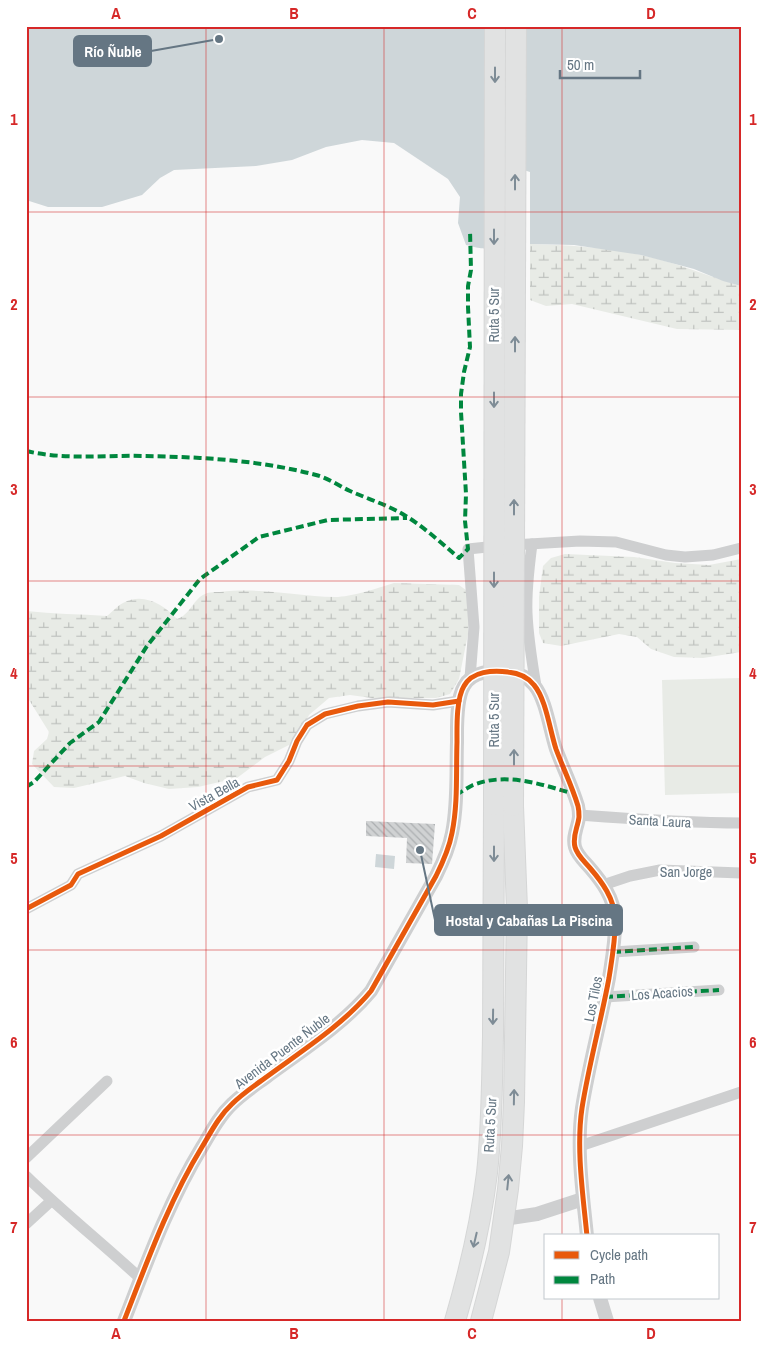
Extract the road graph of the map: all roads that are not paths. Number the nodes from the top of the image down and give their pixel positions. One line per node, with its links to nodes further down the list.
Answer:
1 (495, 26): 8 (highway, Ruta 5 Sur, one-way to 8, bridge)
2 (516, 26): 8 (highway, Ruta 5 Sur, one-way to 2, bridge)
3 (532, 544): 4 (street); 5 (street); 6 (street)
4 (741, 548)
5 (470, 678): 6 (street); 7 (street)
6 (536, 686): 9 (street)
7 (459, 701): 13 (street, Vista Bella); 28 (street, Avenida Puente Ñuble)
8 (503, 806): 25 (highway, Ruta 5 Sur, one-way to 8); 31 (highway, Ruta 5 Sur, one-way to 31)
9 (580, 815): 10 (street, Santa Laura); 12 (street, Los Tilos)
10 (741, 823)
11 (741, 873): 12 (street, San Jorge)
12 (603, 885): 15 (street, Los Tilos)
13 (26, 909)
14 (694, 947): 15 (street)
15 (613, 952): 17 (street, Los Tilos)
16 (719, 990): 17 (street, Los Acacios)
17 (605, 997): 20 (street, Los Tilos)
18 (107, 1081): 21 (street)
19 (741, 1092): 20 (street)
20 (580, 1146): 23 (street, Los Tilos)
21 (26, 1158)
22 (26, 1176): 24 (street)
23 (583, 1199): 25 (street); 27 (street, Los Tilos)
24 (51, 1200): 26 (street); 28 (street)
25 (504, 1219): 32 (highway, Ruta 5 Sur)
26 (26, 1224)
27 (587, 1234)
28 (141, 1279): 30 (street, Avenida Puente Ñuble)
29 (601, 1300): 33 (street)
30 (124, 1321)
31 (455, 1321)
32 (481, 1321)
33 (608, 1321)

